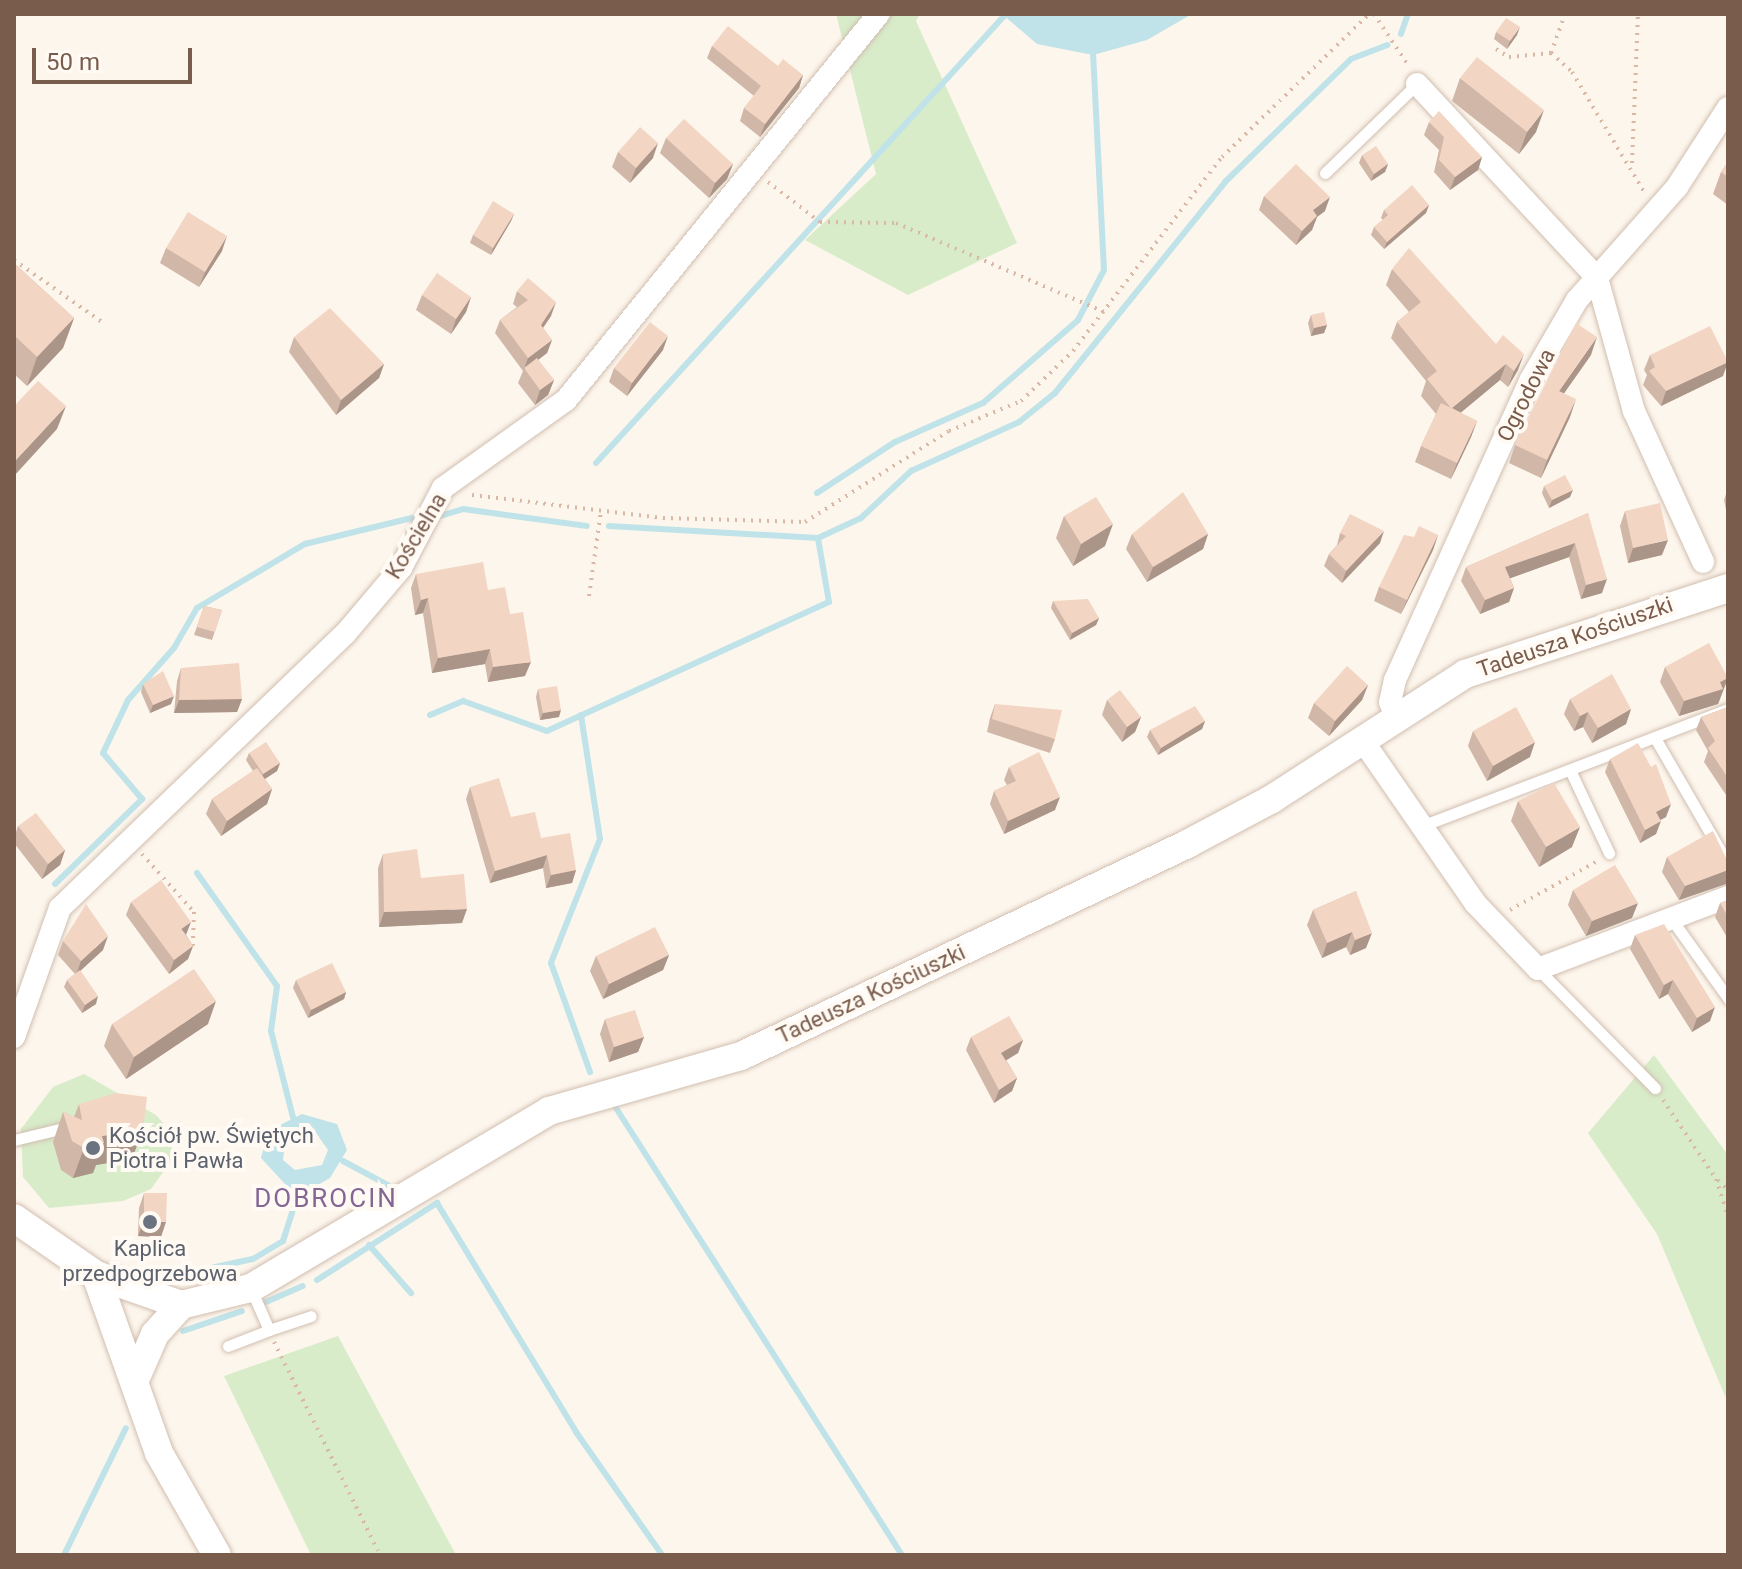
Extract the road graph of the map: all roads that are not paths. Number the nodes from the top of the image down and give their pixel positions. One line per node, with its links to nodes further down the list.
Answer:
1 (879, 14): 20 (street, Kościelna)
2 (1417, 84): 4 (lane); 5 (street)
3 (1728, 108): 5 (street, Ogrodowa)
4 (1325, 173)
5 (1597, 278): 6 (street); 9 (street, Ogrodowa)
6 (1703, 562)
7 (1726, 594): 9 (street, Tadeusza Kościuszki)
8 (1728, 709): 10 (lane)
9 (1396, 717): 11 (street, Tadeusza Kościuszki)
10 (1655, 738): 12 (lane); 15 (lane)
11 (1363, 741): 13 (street); 26 (street, Tadeusza Kościuszki)
12 (1570, 770): 13 (lane); 14 (lane)
13 (1419, 827): 18 (street)
14 (1609, 853)
15 (1728, 864)
16 (1728, 897): 17 (street)
17 (1670, 917): 18 (street); 19 (lane)
18 (1538, 969): 21 (lane)
19 (1728, 998)
20 (14, 1037)
21 (1655, 1088)
22 (90, 1119): 23 (lane)
23 (14, 1140)
24 (14, 1218): 25 (street)
25 (96, 1275): 27 (street); 31 (street)
26 (251, 1288): 27 (street, Tadeusza Kościuszki); 29 (lane)
27 (181, 1305): 31 (street)
28 (311, 1316): 29 (lane)
29 (269, 1330): 30 (lane)
30 (228, 1346)
31 (135, 1380): 32 (street)
32 (217, 1555)

